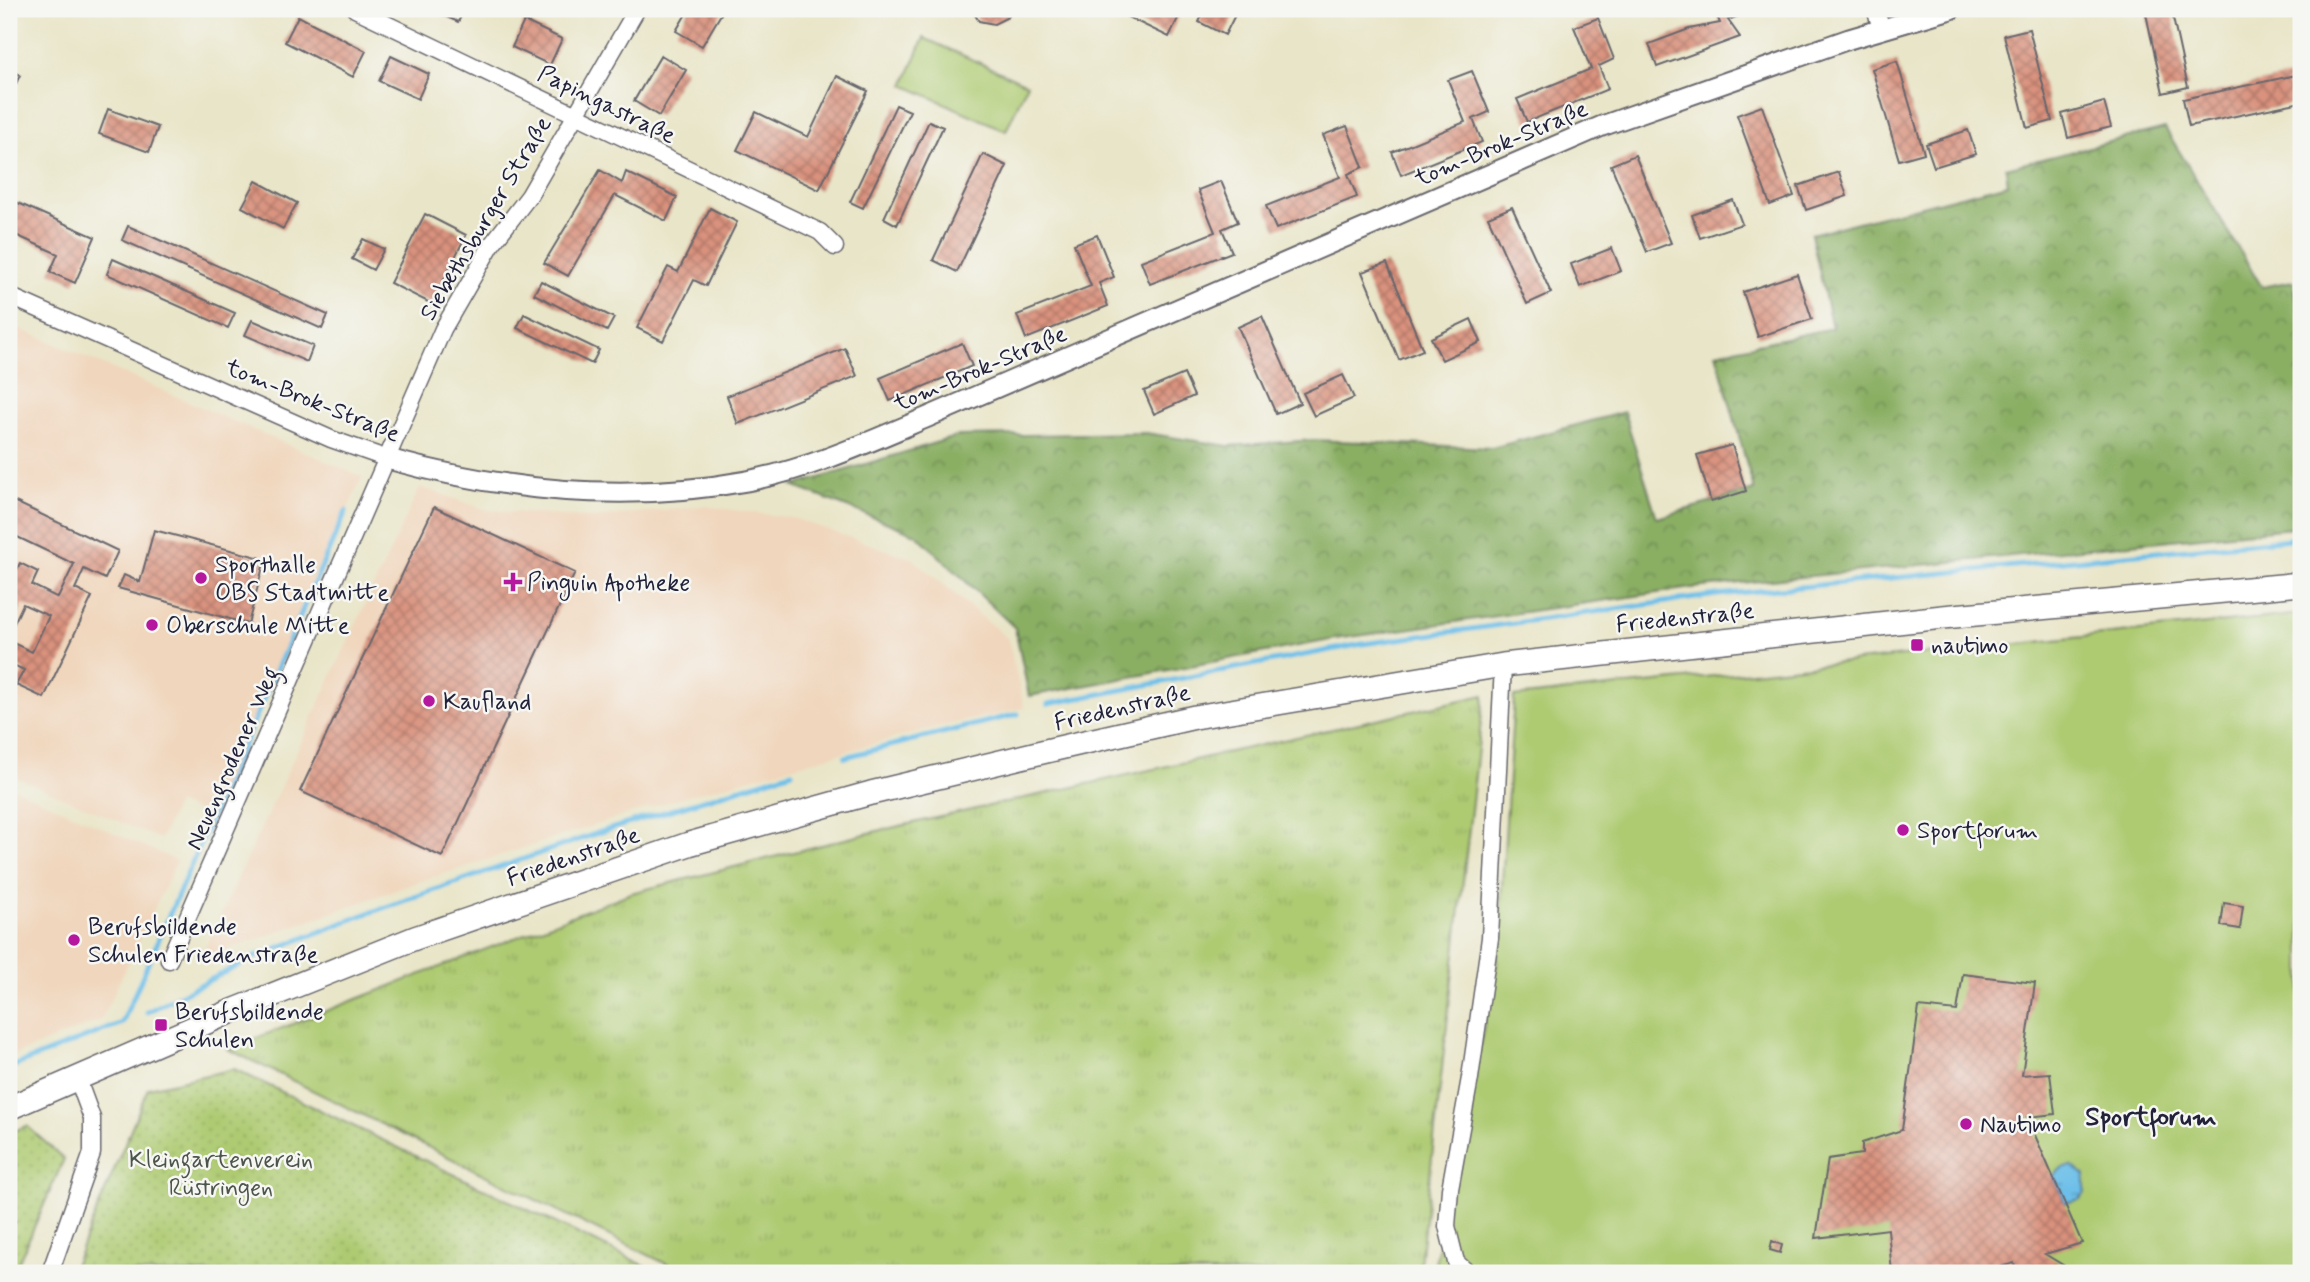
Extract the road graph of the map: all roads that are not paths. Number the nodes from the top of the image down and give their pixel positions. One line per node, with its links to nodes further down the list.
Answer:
1 (355, 9): 6 (street, Papingastraße)
2 (637, 9): 6 (street, Siebethsburger Straße)
3 (1875, 9): 5 (street)
4 (1951, 9): 5 (street, tom-Brok-Straße)
5 (1881, 28): 9 (street, tom-Brok-Straße)
6 (575, 114): 7 (street, Papingastraße); 9 (street, Siebethsburger Straße)
7 (835, 247)
8 (9, 296): 9 (street, tom-Brok-Straße)
9 (388, 459): 12 (street, Neuengrodener Weg)
10 (2301, 584): 11 (main road, Friedenstraße)
11 (1503, 665): 13 (main road, Friedenstraße); 16 (street)
12 (169, 960)
13 (78, 1080): 14 (main road, Friedenstraße); 15 (street)
14 (9, 1108)
15 (50, 1273)
16 (1468, 1273)

